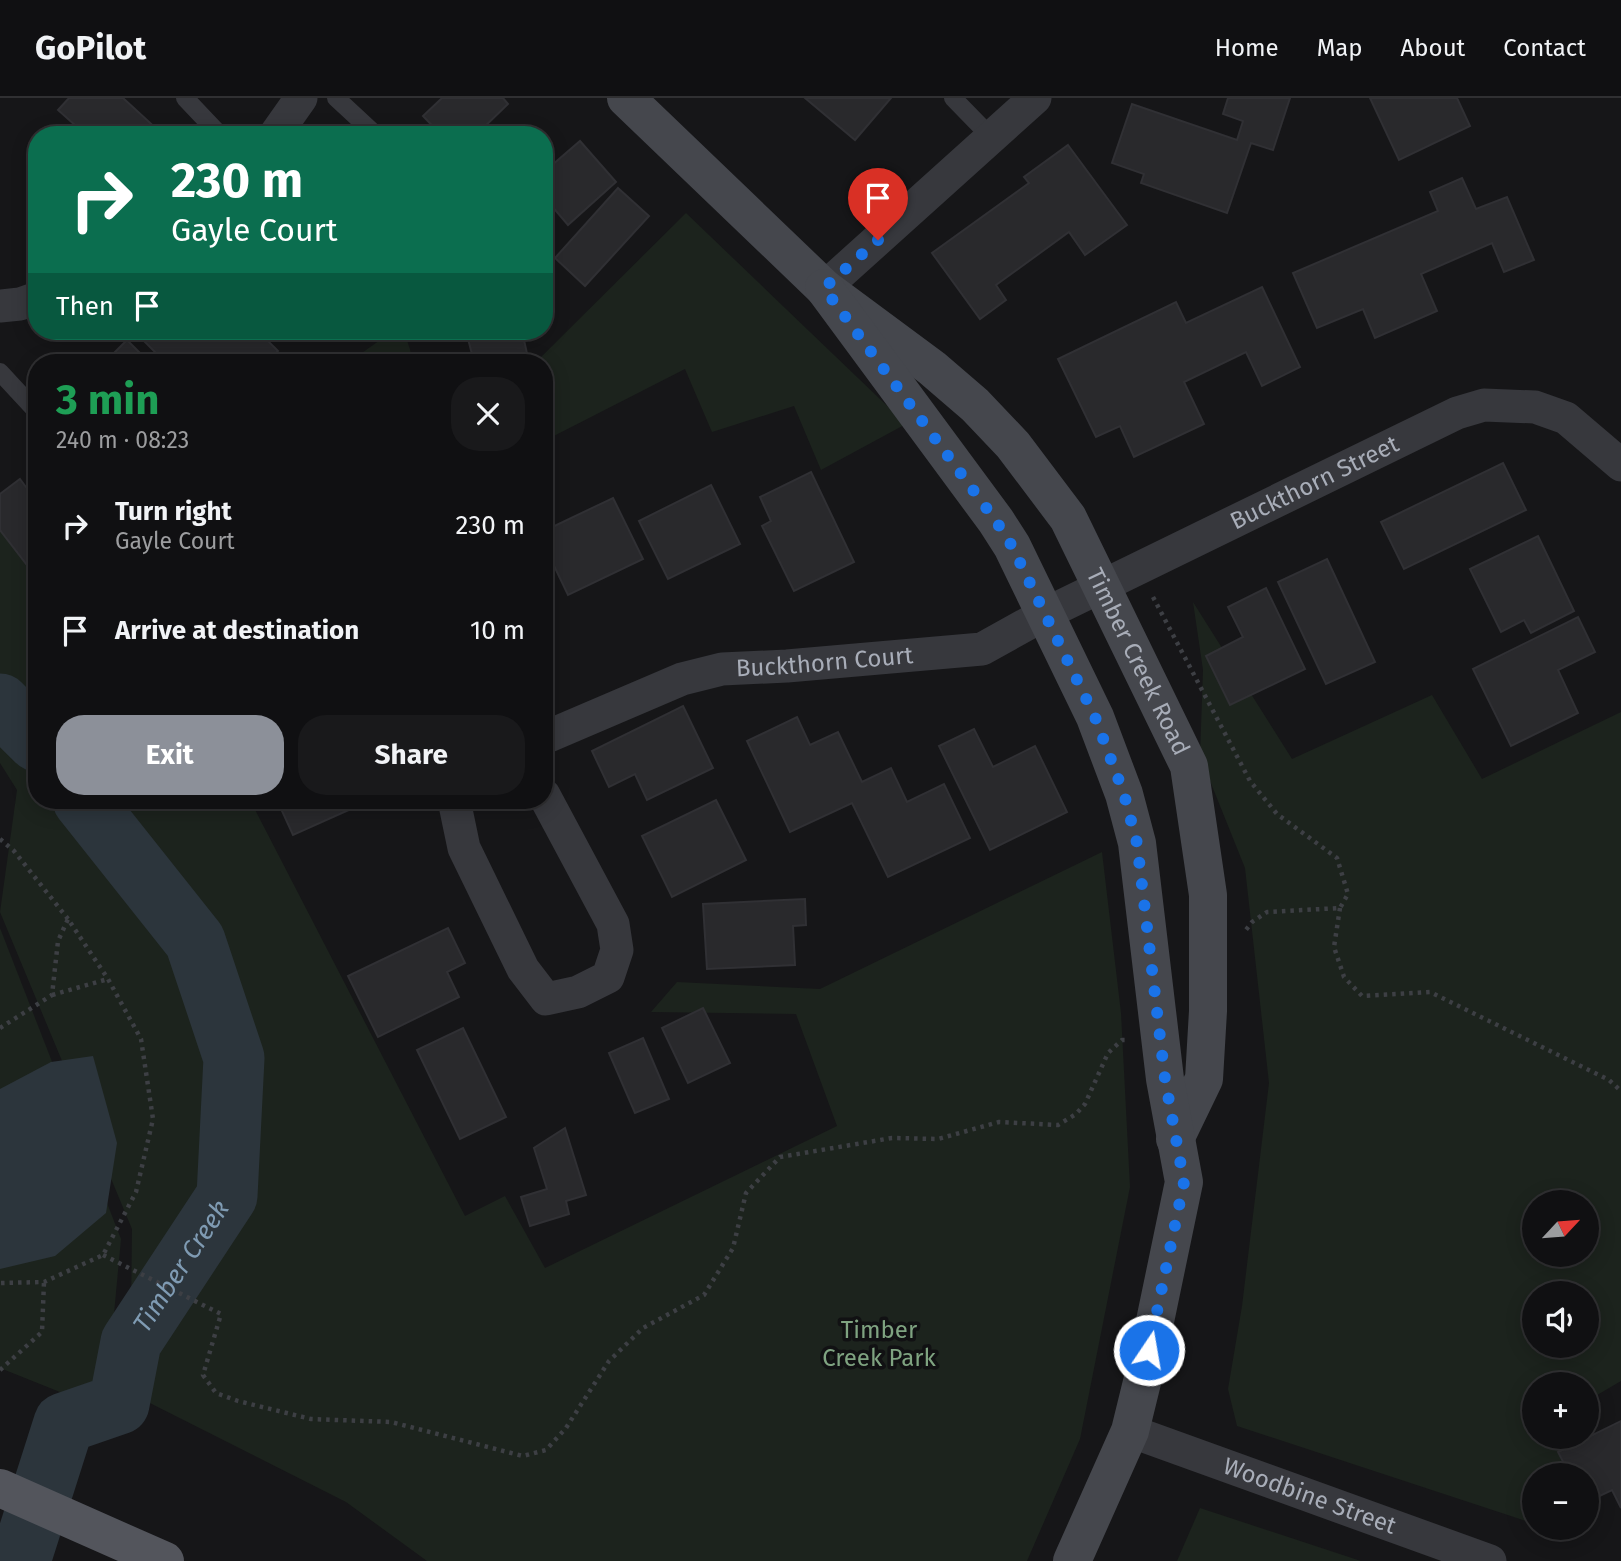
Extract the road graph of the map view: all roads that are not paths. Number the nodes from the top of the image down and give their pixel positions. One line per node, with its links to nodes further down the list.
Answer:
1 (186, 98): 7 (lane)
2 (301, 98): 8 (street)
3 (336, 98): 9 (lane)
4 (626, 98): 11 (street, Timber Creek Road)
5 (953, 98): 10 (lane)
6 (1035, 98): 10 (street)
7 (212, 126)
8 (281, 126)
9 (366, 126)
10 (991, 137): 11 (street)
11 (824, 288): 17 (street, Timber Creek Road); 18 (street, Timber Creek Road)
12 (28, 301): 13 (street)
13 (0, 306)
14 (0, 372): 15 (lane)
15 (28, 402)
16 (1621, 465): 17 (street, Buckthorn Street)
17 (1101, 587): 18 (street, Buckthorn Court); 22 (street, Timber Creek Road)
18 (1045, 614): 19 (street, Buckthorn Court); 22 (street, Timber Creek Road)
19 (553, 734)
20 (456, 809): 21 (street)
21 (552, 809)
22 (1175, 1139): 23 (street, Timber Creek Road)
23 (1130, 1431): 26 (street, Timber Creek Road); 27 (street, Woodbine Street)
24 (0, 1488): 25 (main road)
25 (165, 1561)
26 (1072, 1561)
27 (1490, 1561)

